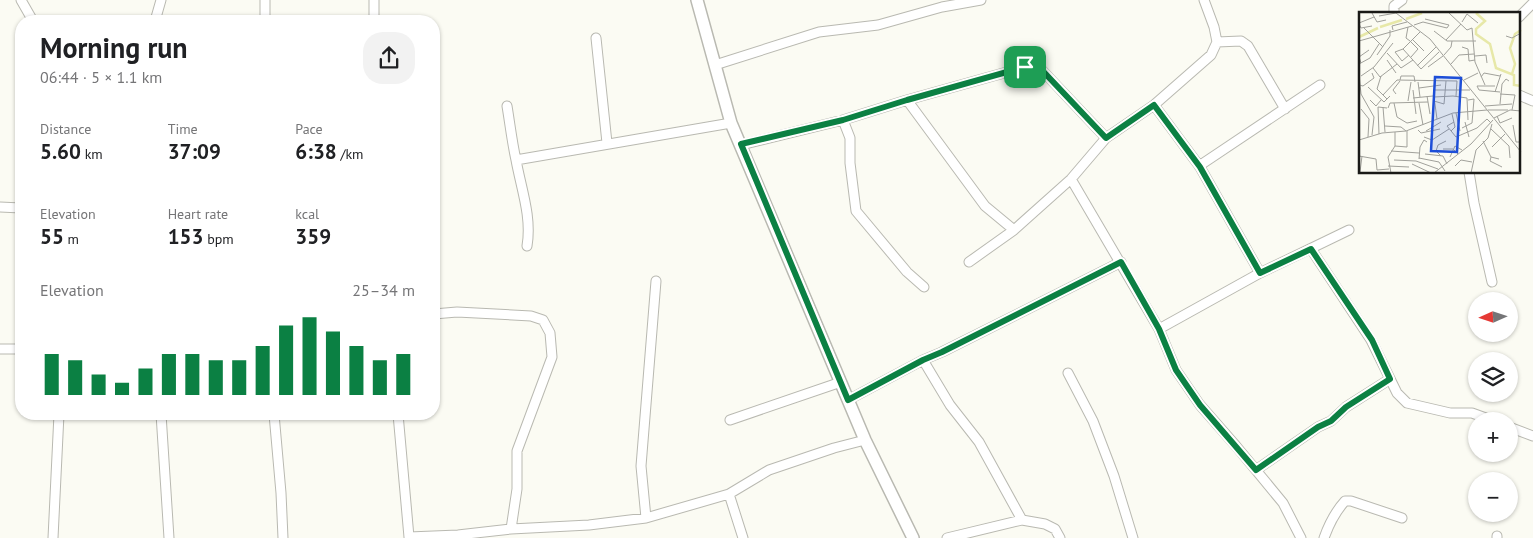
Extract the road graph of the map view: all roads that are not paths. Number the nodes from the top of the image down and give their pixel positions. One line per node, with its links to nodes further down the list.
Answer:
1 (22, 0): 12 (street)
2 (160, 0): 13 (street)
3 (265, 0): 14 (street)
4 (374, 0): 15 (street)
5 (696, 0): 19 (street)
6 (981, 0): 9 (street)
7 (1204, 0): 18 (street)
8 (1402, 0): 11 (street)
9 (941, 3): 19 (street)
10 (1533, 3): 16 (street)
11 (1394, 12)
12 (30, 15)
13 (156, 15)
14 (264, 15)
15 (374, 15)
16 (1520, 17)
17 (596, 38): 30 (street)
18 (1216, 42): 24 (street); 26 (street)
19 (715, 65): 28 (street)
20 (1320, 85): 26 (street)
21 (1520, 95): 23 (street)
22 (907, 100): 27 (street); 29 (street); 38 (street)
23 (1533, 101)
24 (1154, 105): 29 (street); 33 (street)
25 (507, 106): 32 (street)
26 (1285, 109): 33 (street)
27 (843, 120): 31 (street); 47 (street)
28 (731, 123): 30 (street); 31 (street)
29 (1106, 138): 35 (street)
30 (607, 143): 32 (street)
31 (741, 144): 55 (street)
32 (516, 160): 40 (street)
33 (1199, 166): 44 (street)
34 (1469, 174): 46 (street)
35 (1071, 179): 38 (street); 43 (street)
36 (0, 207): 37 (street)
37 (15, 208)
38 (1014, 230): 42 (street)
39 (1349, 230): 41 (street)
40 (527, 246)
41 (1311, 249): 44 (street); 54 (street)
42 (969, 262)
43 (1121, 262): 49 (street); 52 (street)
44 (1260, 273): 49 (street)
45 (656, 281): 68 (street)
46 (1492, 282)
47 (924, 287)
48 (440, 313): 71 (street)
49 (1159, 329): 66 (street)
50 (0, 349): 51 (street)
51 (15, 349)
52 (923, 360): 56 (street); 70 (street)
53 (1068, 373): 80 (street)
54 (1390, 379): 57 (street); 66 (street)
55 (841, 382): 56 (street); 62 (street)
56 (848, 400): 65 (street)
57 (1468, 413)
58 (59, 420): 72 (street)
59 (161, 420): 73 (street)
60 (275, 420): 74 (street)
61 (398, 420): 75 (street)
62 (730, 420)
63 (1518, 430): 64 (street)
64 (1533, 436)
65 (864, 440): 67 (street); 77 (street)
66 (1256, 470): 81 (street)
67 (729, 494): 68 (street); 76 (street)
68 (646, 518): 71 (street)
69 (1402, 518): 82 (street)
70 (1022, 520): 78 (street); 79 (street)
71 (511, 529): 75 (street)
72 (53, 538)
73 (169, 538)
74 (283, 538)
75 (408, 538)
76 (743, 538)
77 (913, 538)
78 (947, 538)
79 (1060, 538)
80 (1133, 538)
81 (1301, 538)
82 (1324, 538)

